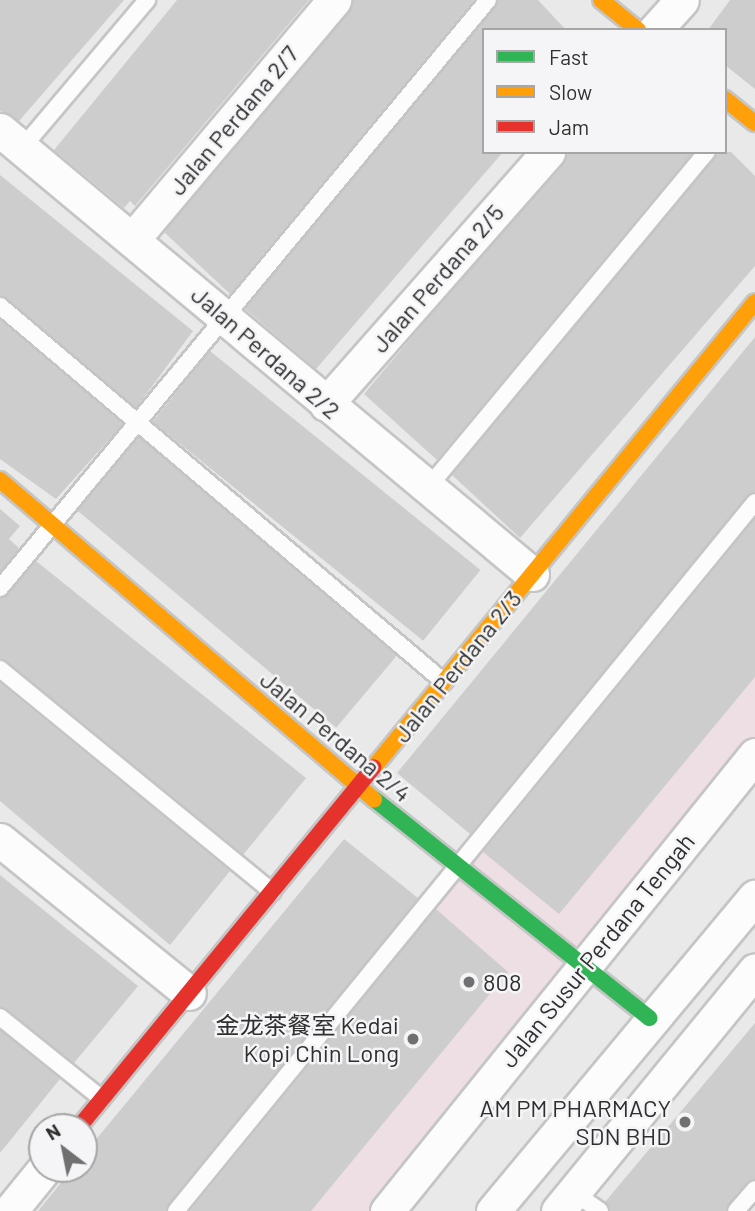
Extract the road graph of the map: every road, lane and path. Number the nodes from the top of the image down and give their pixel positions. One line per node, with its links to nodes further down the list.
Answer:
1 (147, 0): 12 (lane)
2 (334, 0): 15 (street, Jalan Perdana 2/7)
3 (488, 0): 18 (lane)
4 (601, 0): 6 (street)
5 (682, 0): 7 (street)
6 (636, 28)
7 (658, 28)
8 (727, 101): 9 (street)
9 (741, 112): 10 (street); 11 (lane)
10 (755, 123)
11 (727, 129)
12 (11, 139): 15 (street, Jalan Perdana 2/2)
13 (546, 154): 19 (street, Jalan Perdana 2/5)
14 (706, 154): 22 (lane)
15 (132, 240): 18 (street, Jalan Perdana 2/2)
16 (755, 302): 25 (street, Jalan Perdana 2/3)
17 (0, 306): 20 (lane)
18 (225, 315): 19 (street, Jalan Perdana 2/2); 20 (lane)
19 (326, 404): 22 (street, Jalan Perdana 2/2)
20 (137, 422): 24 (lane); 28 (lane)
21 (0, 480): 24 (street, Jalan Perdana 2/4)
22 (426, 490): 25 (street, Jalan Perdana 2/2)
23 (755, 502): 32 (lane)
24 (52, 525): 26 (lane); 30 (street, Jalan Perdana 2/4)
25 (532, 574): 28 (street, Jalan Perdana 2/3)
26 (0, 588)
27 (0, 669): 33 (lane)
28 (444, 682): 30 (street, Jalan Perdana 2/3)
29 (755, 755): 35 (street, Jalan Susur Perdana Tengah)
30 (358, 786): 32 (street, Jalan Perdana 2/4); 33 (street, Jalan Perdana 2/3)
31 (0, 840): 37 (street)
32 (457, 864): 35 (street, Jalan Perdana 2/4); 46 (lane)
33 (272, 892): 37 (street, Jalan Perdana 2/3)
34 (755, 897): 39 (street)
35 (584, 965): 39 (street, Jalan Perdana 2/4); 47 (street, Jalan Susur Perdana Tengah)
36 (755, 970): 45 (street)
37 (189, 993): 40 (street, Jalan Perdana 2/3)
38 (0, 1017): 40 (lane)
39 (649, 1018): 48 (street)
40 (102, 1099): 41 (street, Jalan Perdana 2/3)
41 (90, 1113)
42 (28, 1182): 44 (street)
43 (755, 1189): 49 (lane)
44 (10, 1197)
45 (577, 1205)
46 (176, 1211)
47 (387, 1211)
48 (493, 1211)
49 (736, 1211)

